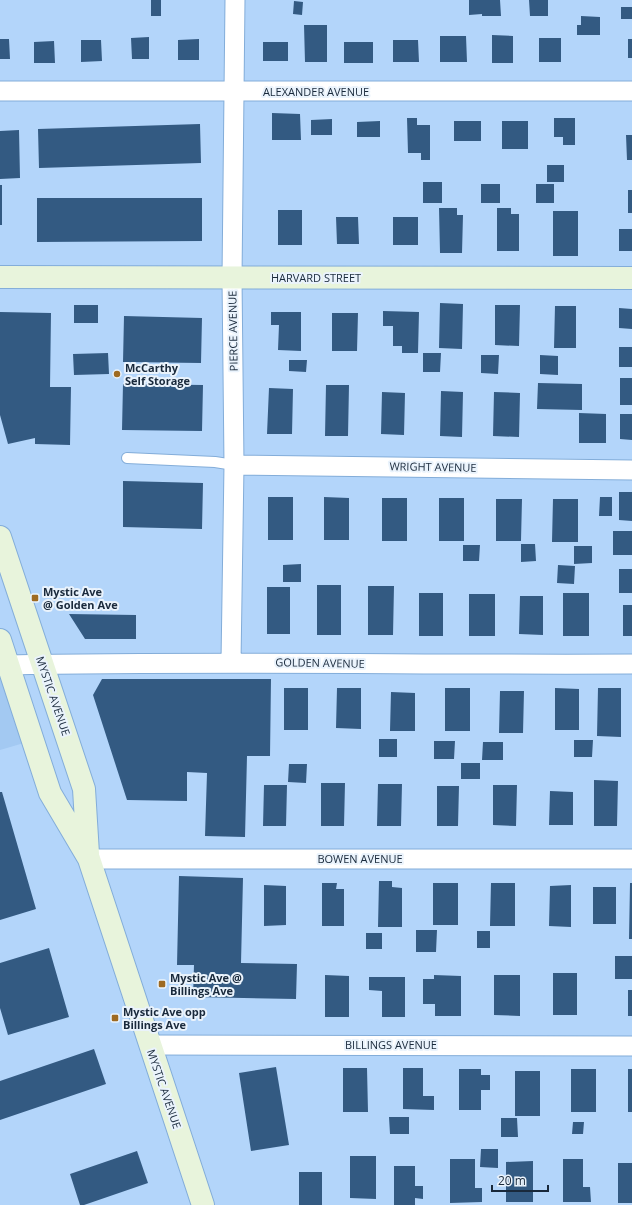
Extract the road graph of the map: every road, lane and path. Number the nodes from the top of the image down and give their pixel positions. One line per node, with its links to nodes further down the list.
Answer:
1 (235, 0): 4 (street, PIERCE AVENUE)
2 (0, 91): 4 (street, ALEXANDER AVENUE)
3 (632, 91): 4 (street, ALEXANDER AVENUE)
4 (234, 92): 6 (street, PIERCE AVENUE)
5 (0, 277): 6 (main road, HARVARD STREET)
6 (232, 278): 7 (main road, HARVARD STREET); 9 (street, PIERCE AVENUE)
7 (632, 278)
8 (127, 458): 9 (lane)
9 (234, 465): 10 (street, WRIGHT AVENUE); 13 (street, PIERCE AVENUE)
10 (632, 470)
11 (0, 537): 14 (main road, MYSTIC AVENUE)
12 (0, 640): 16 (main road, MYSTIC AVENUE)
13 (231, 662): 14 (street, GOLDEN AVENUE); 15 (street, GOLDEN AVENUE)
14 (42, 664): 16 (street, GOLDEN AVENUE); 17 (main road, MYSTIC AVENUE)
15 (632, 664)
16 (8, 665): 17 (main road, MYSTIC AVENUE)
17 (89, 859): 18 (street, BOWEN AVENUE); 19 (main road, MYSTIC AVENUE)
18 (632, 859)
19 (150, 1045): 20 (street, BILLINGS AVENUE); 21 (main road, MYSTIC AVENUE)
20 (632, 1046)
21 (203, 1205)

